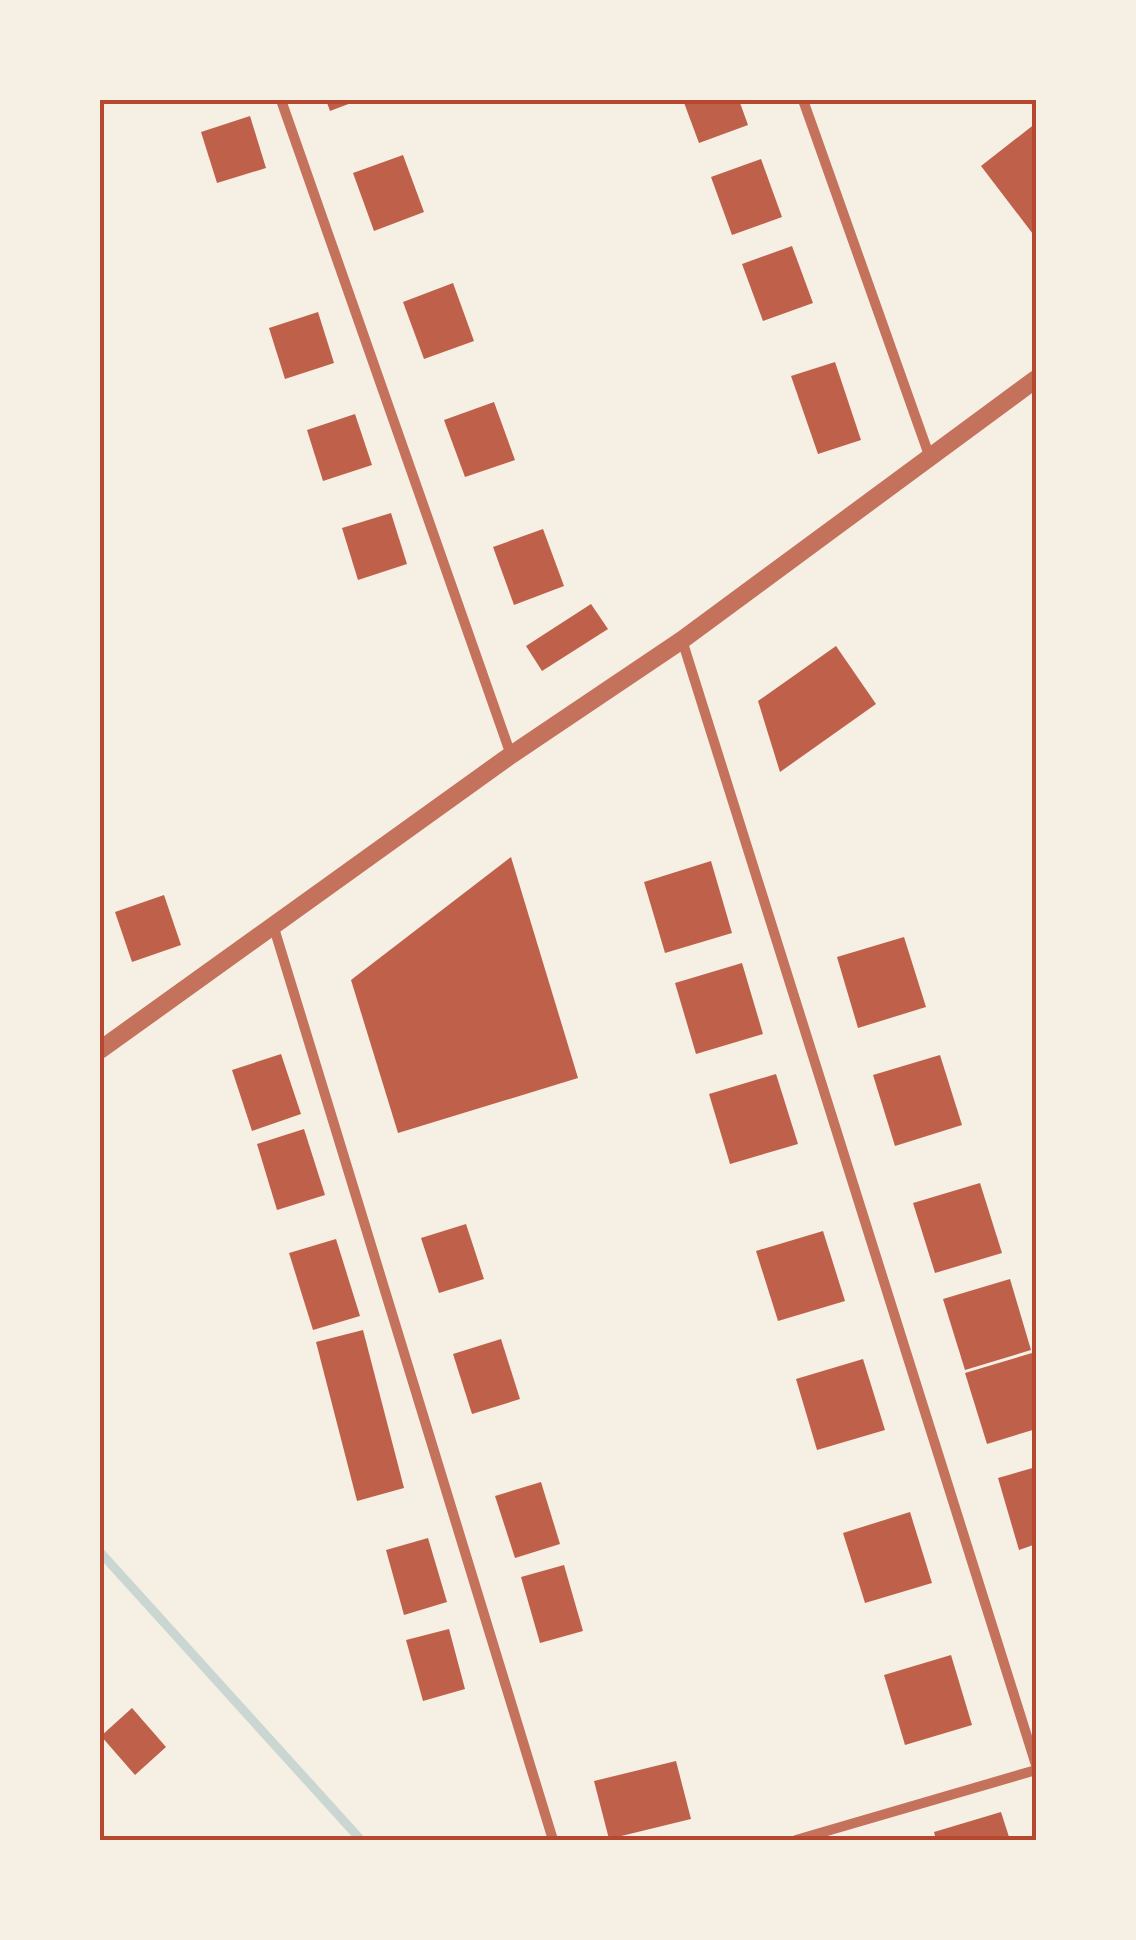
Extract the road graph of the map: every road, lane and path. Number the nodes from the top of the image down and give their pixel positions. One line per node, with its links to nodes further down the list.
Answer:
1 (281, 100): 6 (street)
2 (803, 100): 4 (street)
3 (1036, 379): 4 (street)
4 (929, 455): 5 (street)
5 (682, 640): 6 (street); 9 (street)
6 (511, 754): 7 (street)
7 (274, 928): 8 (street); 10 (street)
8 (100, 1049)
9 (1036, 1767): 11 (street)
10 (554, 1840)
11 (796, 1840)

